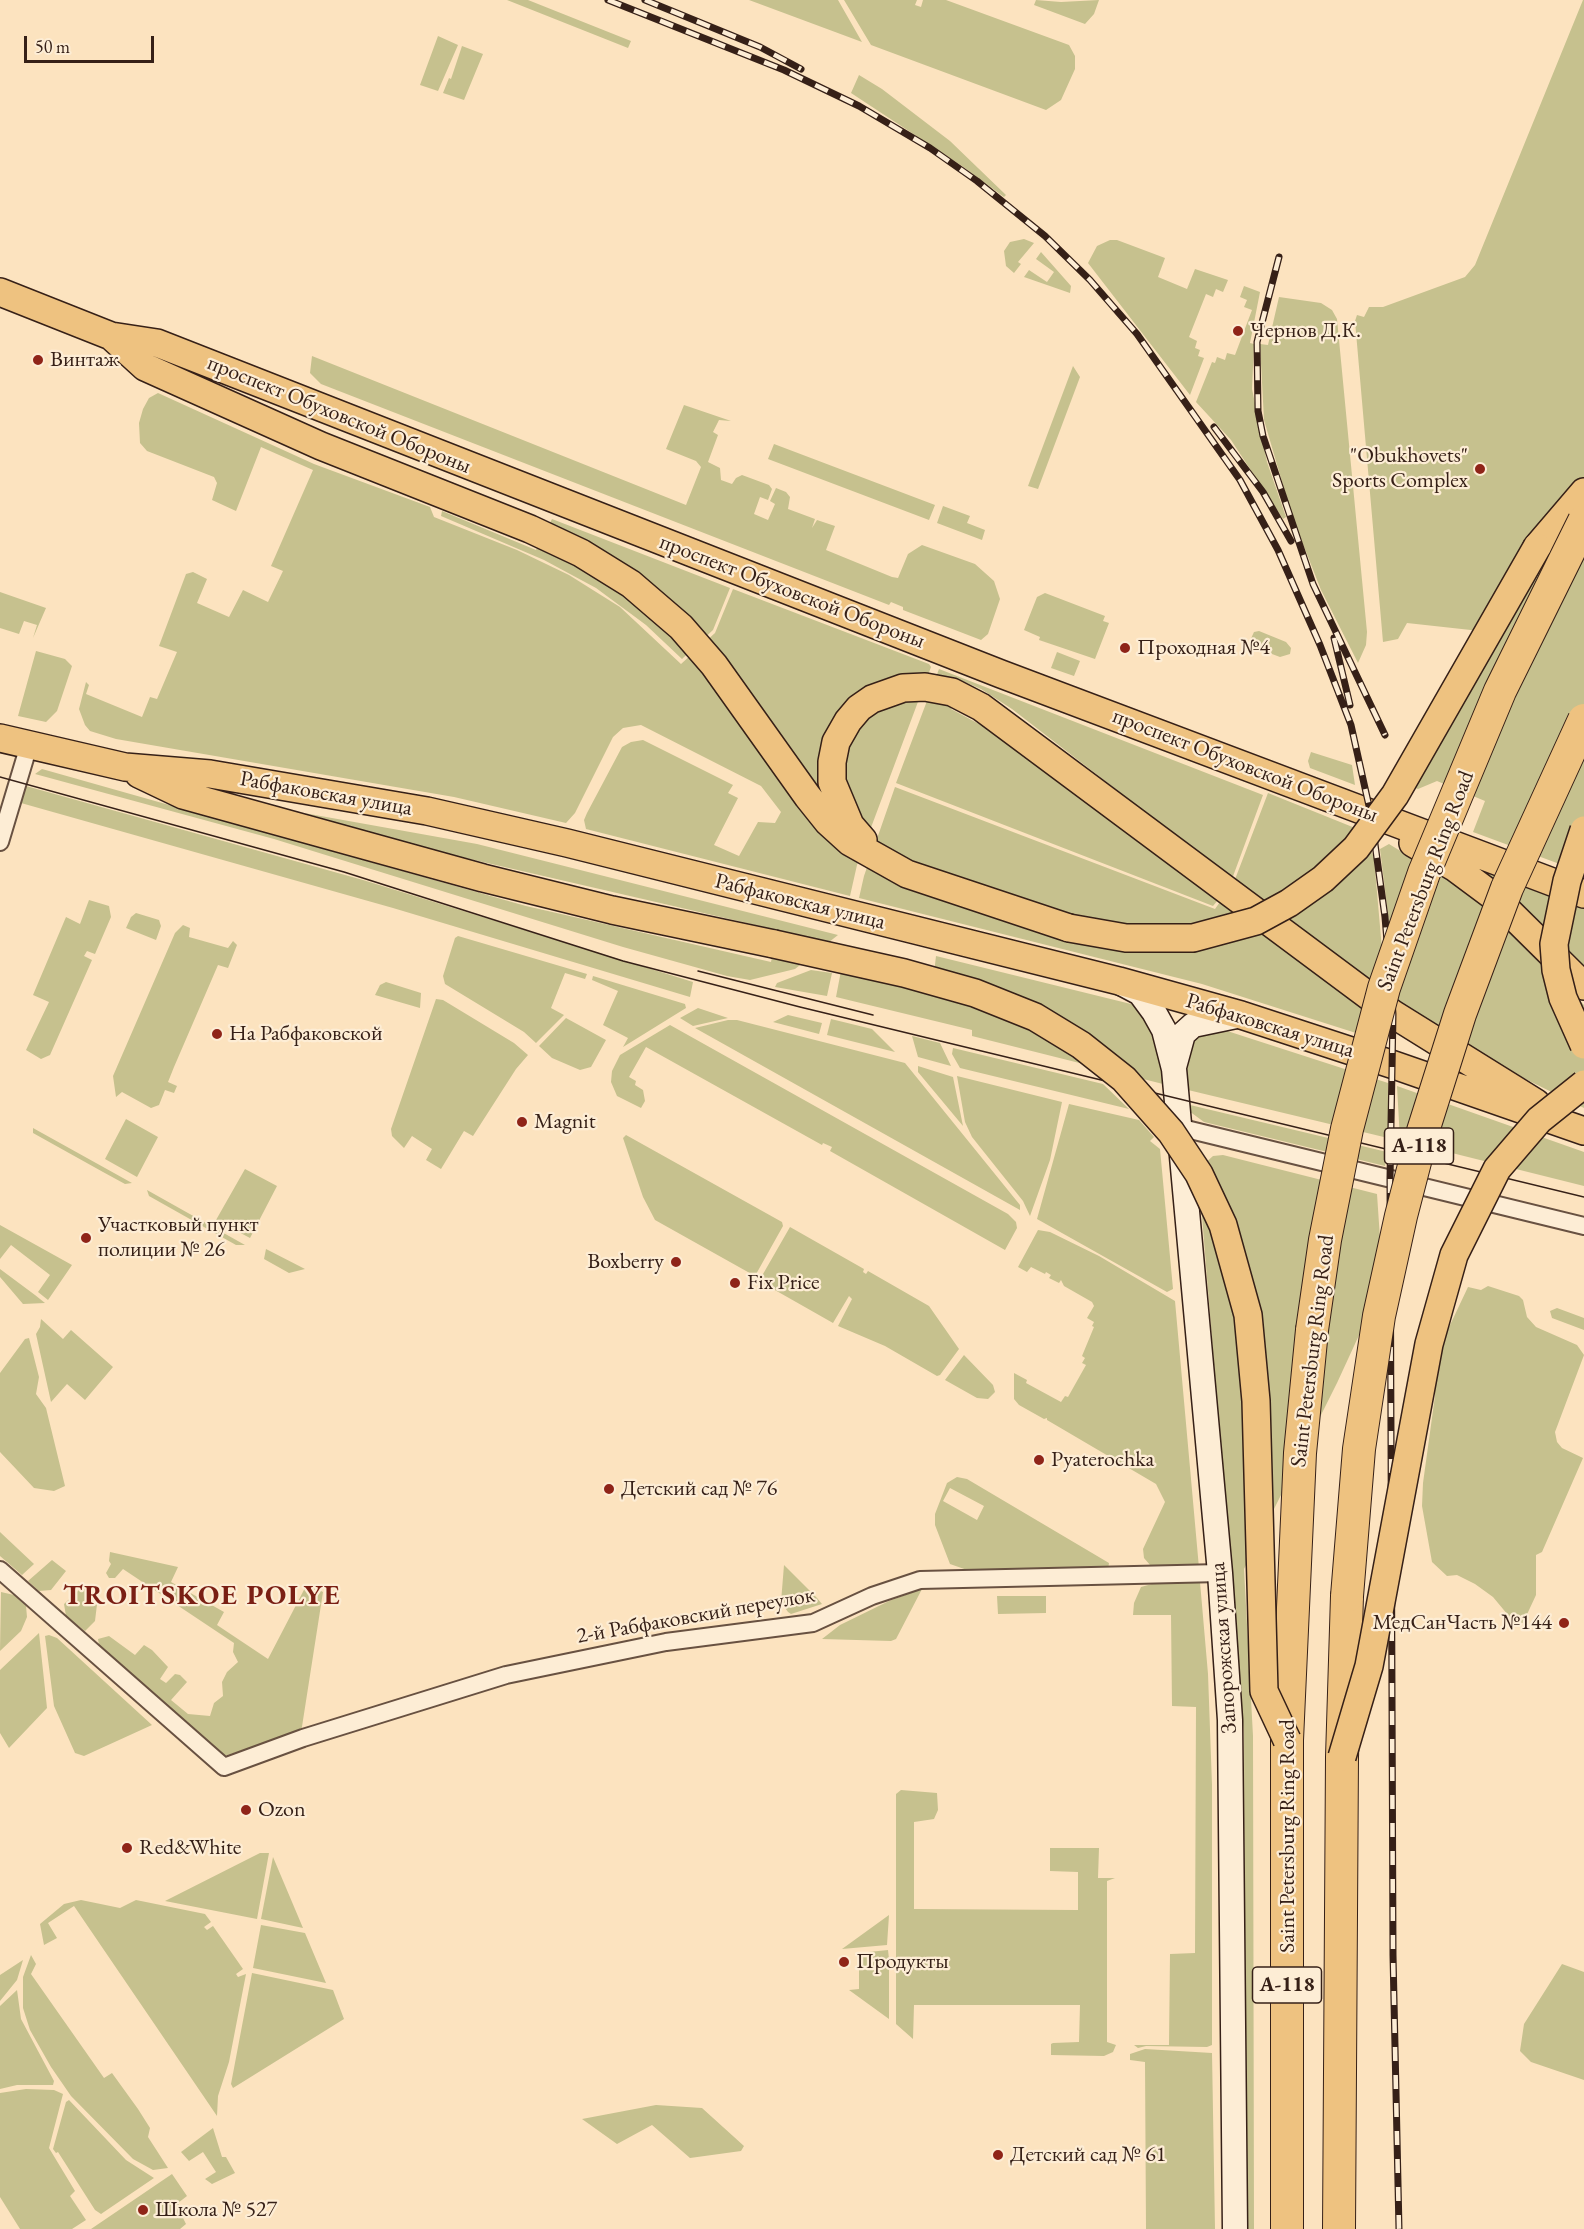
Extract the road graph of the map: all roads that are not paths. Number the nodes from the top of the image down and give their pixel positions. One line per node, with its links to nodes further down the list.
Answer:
1 (0, 292): 2 (main road, проспект Обуховской Обороны)
2 (111, 336): 9 (main road, проспект Обуховской Обороны); 12 (main road)
3 (1584, 492): 12 (main road, bridge)
4 (1584, 521): 25 (highway, Saint Petersburg Ring Road / А-118, bridge)
5 (1584, 720): 26 (highway, А-118, bridge)
6 (0, 738): 7 (main road, Рабфаковская улица)
7 (29, 745): 8 (main road, Рабфаковская улица); 11 (street)
8 (125, 767): 14 (main road, Рабфаковская улица); 25 (main road, bridge)
9 (1336, 802): 13 (main road, проспект Обуховской Обороны); 15 (main road)
10 (1584, 830): 17 (main road, bridge)
11 (0, 842)
12 (880, 861): 21 (main road)
13 (1584, 894)
14 (1119, 981): 16 (main road, Рабфаковская улица); 18 (street)
15 (1584, 986)
16 (1241, 1016): 18 (street); 21 (main road, Рабфаковская улица)
17 (1584, 1045)
18 (1174, 1069): 20 (street, Запорожская улица)
19 (1584, 1084): 26 (main road, bridge)
20 (1178, 1127): 22 (street); 24 (street, Запорожская улица)
21 (1581, 1130)
22 (1584, 1226)
23 (0, 1570): 24 (street, 2-й Рабфаковский переулок)
24 (1220, 1573): 27 (street, Запорожская улица)
25 (1287, 1740): 28 (highway, Saint Petersburg Ring Road / А-118)
26 (1342, 1757): 29 (highway, А-118)
27 (1235, 2229)
28 (1287, 2229)
29 (1339, 2229)

